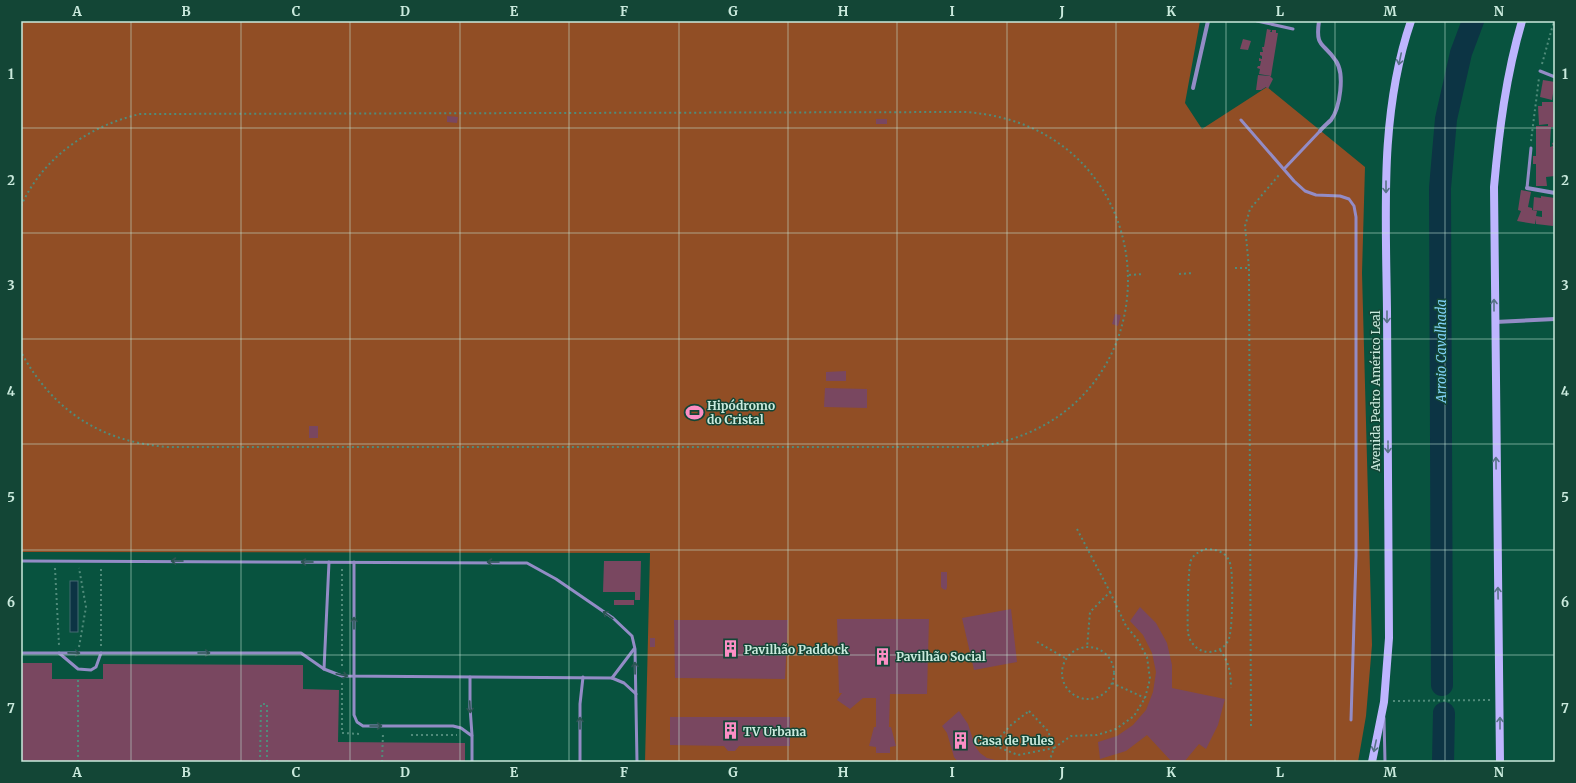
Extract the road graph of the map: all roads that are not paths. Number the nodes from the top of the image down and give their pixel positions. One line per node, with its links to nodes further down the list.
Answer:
1 (1208, 21): 9 (street)
2 (1257, 21): 6 (lane)
3 (1319, 21): 11 (street)
4 (1411, 21): 31 (main road, Avenida Pedro Américo Leal, one-way to 31)
5 (1522, 21): 17 (main road, one-way to 5)
6 (1293, 29)
7 (1540, 71): 8 (lane)
8 (1555, 77)
9 (1193, 88)
10 (1241, 120): 13 (lane)
11 (1320, 131): 13 (lane)
12 (1531, 148): 14 (lane)
13 (1284, 169): 32 (lane)
14 (1527, 188): 15 (street)
15 (1555, 193)
16 (1555, 319): 17 (street)
17 (1494, 322): 39 (main road, one-way to 17)
18 (21, 560): 19 (lane, one-way to 18)
19 (329, 562): 20 (lane); 25 (lane)
20 (354, 562): 21 (lane, one-way to 20); 26 (lane, one-way to 20)
21 (635, 649): 29 (lane); 30 (lane, one-way to 21)
22 (59, 652): 23 (lane); 24 (lane, one-way to 24); 24 (lane)
23 (21, 653)
24 (101, 653): 25 (lane, one-way to 25)
25 (324, 669): 26 (lane)
26 (354, 676): 27 (lane); 33 (lane, one-way to 33)
27 (470, 677): 28 (lane); 33 (lane, one-way to 33)
28 (583, 677): 29 (lane); 35 (lane, one-way to 28)
29 (612, 678): 30 (lane)
30 (636, 694): 36 (lane)
31 (1384, 702): 37 (main road, Avenida Pedro Américo Leal, one-way to 37); 38 (lane)
32 (1351, 720)
33 (472, 736): 34 (lane)
34 (472, 762)
35 (580, 762)
36 (637, 762)
37 (1372, 762)
38 (1385, 762)
39 (1500, 762)

